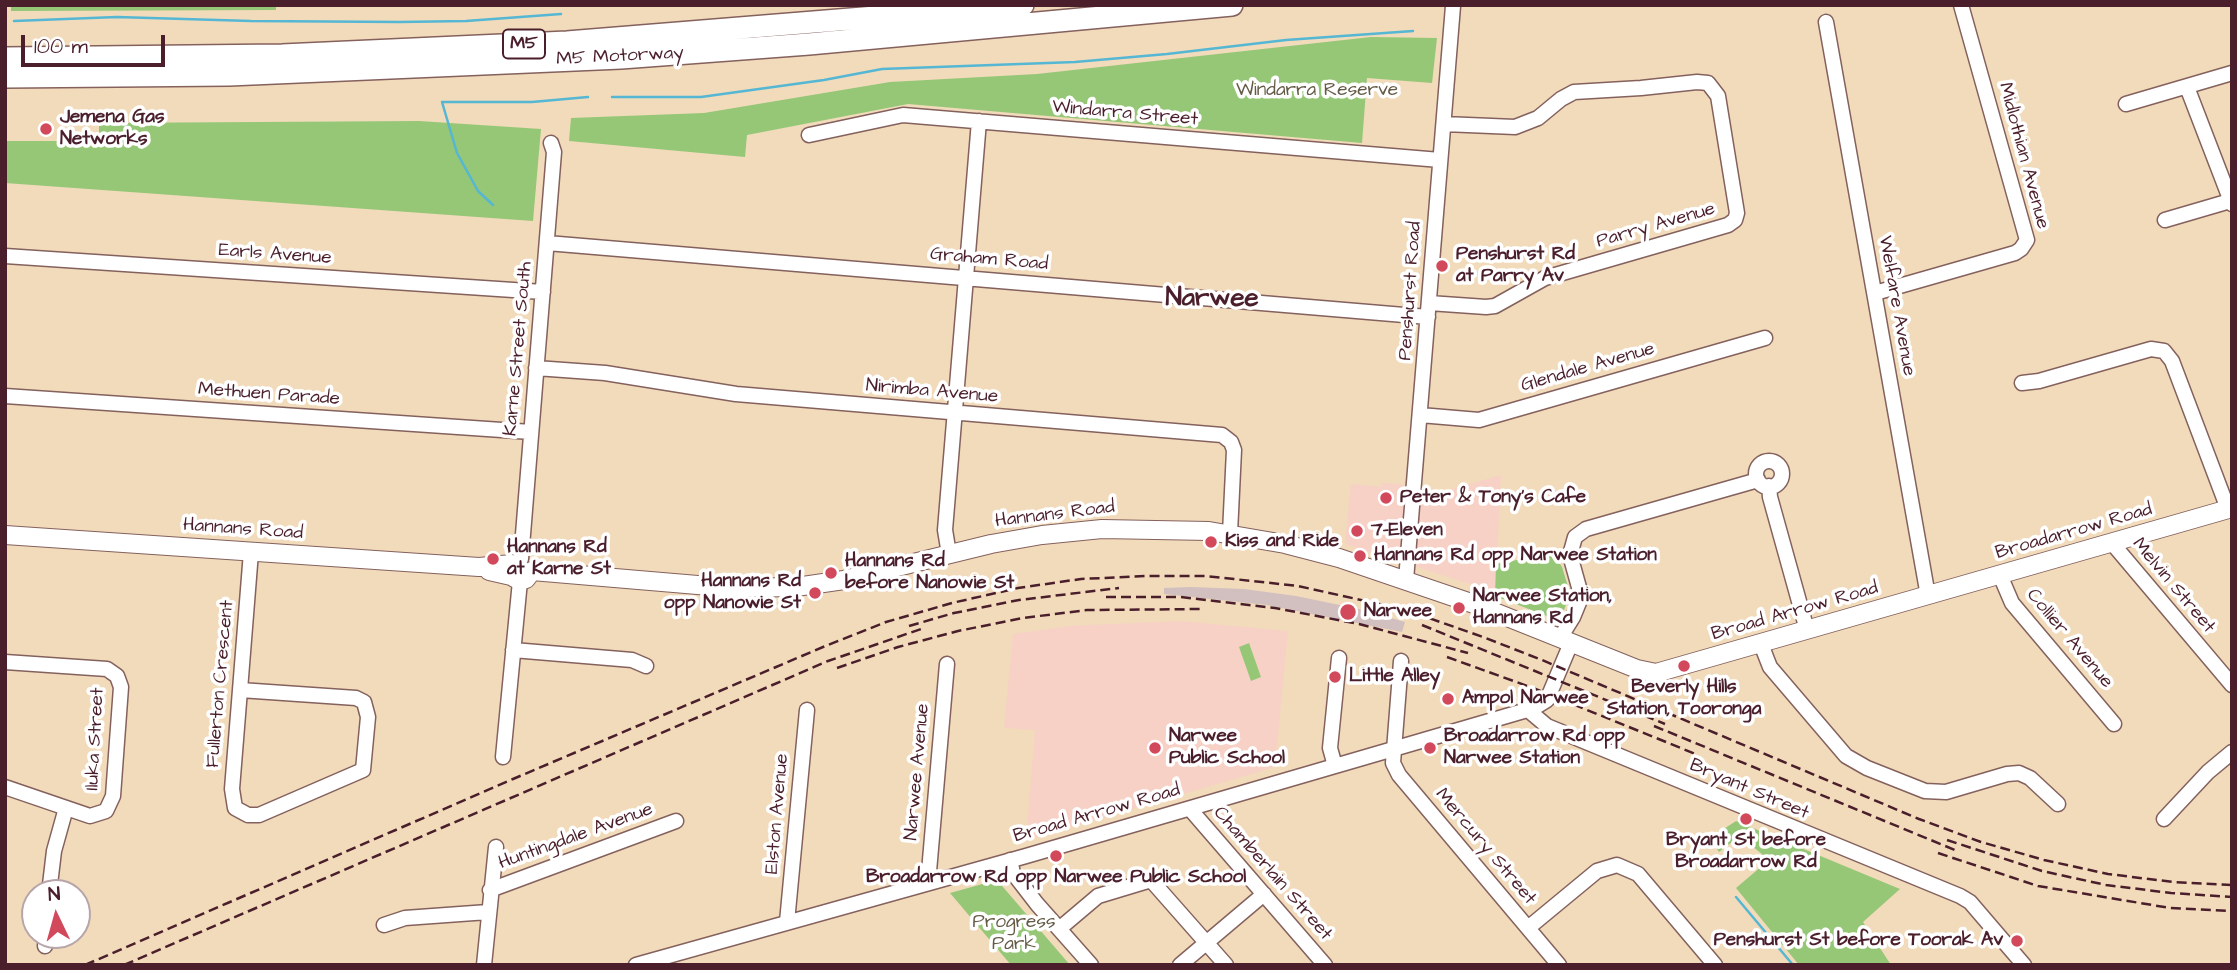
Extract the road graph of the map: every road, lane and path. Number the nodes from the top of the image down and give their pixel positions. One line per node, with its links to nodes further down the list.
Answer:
1 (1023, 5): 6 (highway, M5 Motorway / M5)
2 (1232, 5): 6 (highway, M5 Motorway / M5)
3 (1961, 5): 21 (street, Midlothian Avenue)
4 (1453, 6): 11 (street, Penshurst Road)
5 (1826, 22): 21 (street, Welfare Avenue)
6 (14, 68)
7 (2232, 73): 8 (street)
8 (2187, 87): 9 (street); 15 (street)
9 (2126, 104)
10 (979, 121): 12 (street, Windarra Street); 14 (street, Windarra Street); 19 (street)
11 (1444, 124): 14 (street, Penshurst Road); 22 (street, Parry Avenue)
12 (808, 135)
13 (551, 143): 17 (street, Karne Street South)
14 (1440, 160): 22 (street, Penshurst Road)
15 (2231, 203): 16 (street)
16 (2165, 220)
17 (547, 243): 19 (street, Graham Road); 20 (street, Karne Street South)
18 (5, 256): 20 (street, Earls Avenue)
19 (966, 277): 22 (street, Graham Road); 27 (street)
20 (543, 292): 24 (street, Karne Street South)
21 (1874, 293): 39 (street, Welfare Avenue)
22 (1429, 310): 28 (street, Penshurst Road)
23 (1765, 338): 28 (street, Glendale Avenue)
24 (536, 368): 27 (street, Nirimba Avenue); 29 (street, Karne Street South)
25 (2022, 383): 30 (street)
26 (5, 396): 29 (street, Methuen Parade)
27 (955, 413): 31 (street, Nirimba Avenue); 35 (street)
28 (1420, 415): 38 (street, Penshurst Road)
29 (531, 432): 36 (street, Karne Street South)
30 (2230, 508): 33 (main road, Broadarrow Road)
31 (1230, 533): 35 (main road, Hannans Road); 38 (main road, Hannans Road)
32 (5, 535): 34 (main road, Hannans Road)
33 (2112, 543): 37 (main road, Broadarrow Road); 49 (street, Melvin Street)
34 (251, 552): 36 (main road, Hannans Road); 50 (street, Fullerton Crescent)
35 (949, 554): 36 (main road, Hannans Road)
36 (519, 570): 43 (street, Karne Street South)
37 (2000, 575): 39 (main road, Broadarrow Road); 53 (street, Collier Avenue)
38 (1406, 580): 41 (main road, Hannans Road)
39 (1928, 596): 40 (main road, Broad Arrow Road)
40 (1807, 630): 41 (street, Broad Arrow Road); 42 (main road, Broad Arrow Road)
41 (1566, 640): 42 (main road, Broad Arrow Road); 52 (street, Broad Arrow Road)
42 (1761, 644): 59 (street)
43 (513, 650): 48 (street); 56 (street, Karne Street South)
44 (1339, 658): 57 (street)
45 (1401, 661): 54 (street)
46 (5, 662): 60 (street, Iluka Street)
47 (947, 664): 67 (street, Narwee Avenue)
48 (646, 666)
49 (2232, 685)
50 (240, 690): 50 (street, Fullerton Crescent)
51 (807, 710): 71 (street, Elston Avenue)
52 (1528, 710): 54 (street, Broad Arrow Road); 84 (street, Bryant Street)
53 (2114, 724)
54 (1394, 749): 57 (street, Broad Arrow Road); 73 (street, Mercury Street)
55 (2232, 752): 62 (street)
56 (503, 757)
57 (1335, 766): 61 (street, Broad Arrow Road)
58 (5, 787): 60 (street, Iluka Street)
59 (2058, 803)
60 (66, 808): 66 (street)
61 (1191, 809): 65 (street, Broad Arrow Road); 69 (street, Chamberlain Street)
62 (2164, 819)
63 (676, 821): 68 (street, Huntingdale Avenue)
64 (495, 847): 68 (street)
65 (1010, 860): 67 (street, Broad Arrow Road); 74 (street)
66 (51, 879)
67 (928, 883): 71 (street, Broad Arrow Road)
68 (490, 890): 70 (street)
69 (1264, 894): 75 (street); 81 (street, Chamberlain Street)
70 (488, 912): 72 (street); 76 (street)
71 (787, 922): 77 (street, Broad Arrow Road)
72 (384, 925)
73 (1528, 928): 82 (street, Mercury Street); 83 (street)
74 (1059, 929): 75 (street); 78 (street)
75 (1207, 942): 79 (street); 80 (street)
76 (484, 965)
77 (636, 965)
78 (1091, 965)
79 (1180, 965)
80 (1226, 965)
81 (1325, 965)
82 (1559, 965)
83 (1715, 965)
84 (2024, 965)

